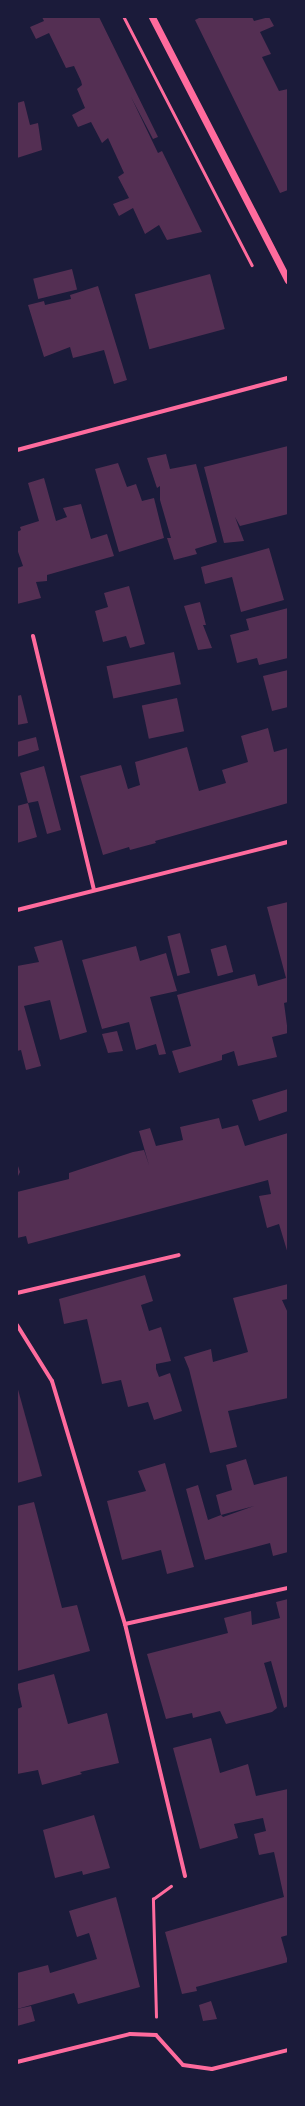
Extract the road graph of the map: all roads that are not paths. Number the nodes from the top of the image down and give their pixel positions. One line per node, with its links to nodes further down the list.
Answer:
1 (152, 17): 2 (street)
2 (288, 280)
3 (288, 378): 4 (street)
4 (17, 450)
5 (33, 636): 7 (street)
6 (288, 842): 7 (street)
7 (94, 890): 8 (street)
8 (17, 910)
9 (179, 1255): 10 (street)
10 (17, 1293)
11 (17, 1325): 13 (street)
12 (288, 1588): 13 (street)
13 (125, 1624): 14 (street)
14 (185, 1876)
15 (288, 2050): 16 (street)
16 (17, 2062)

